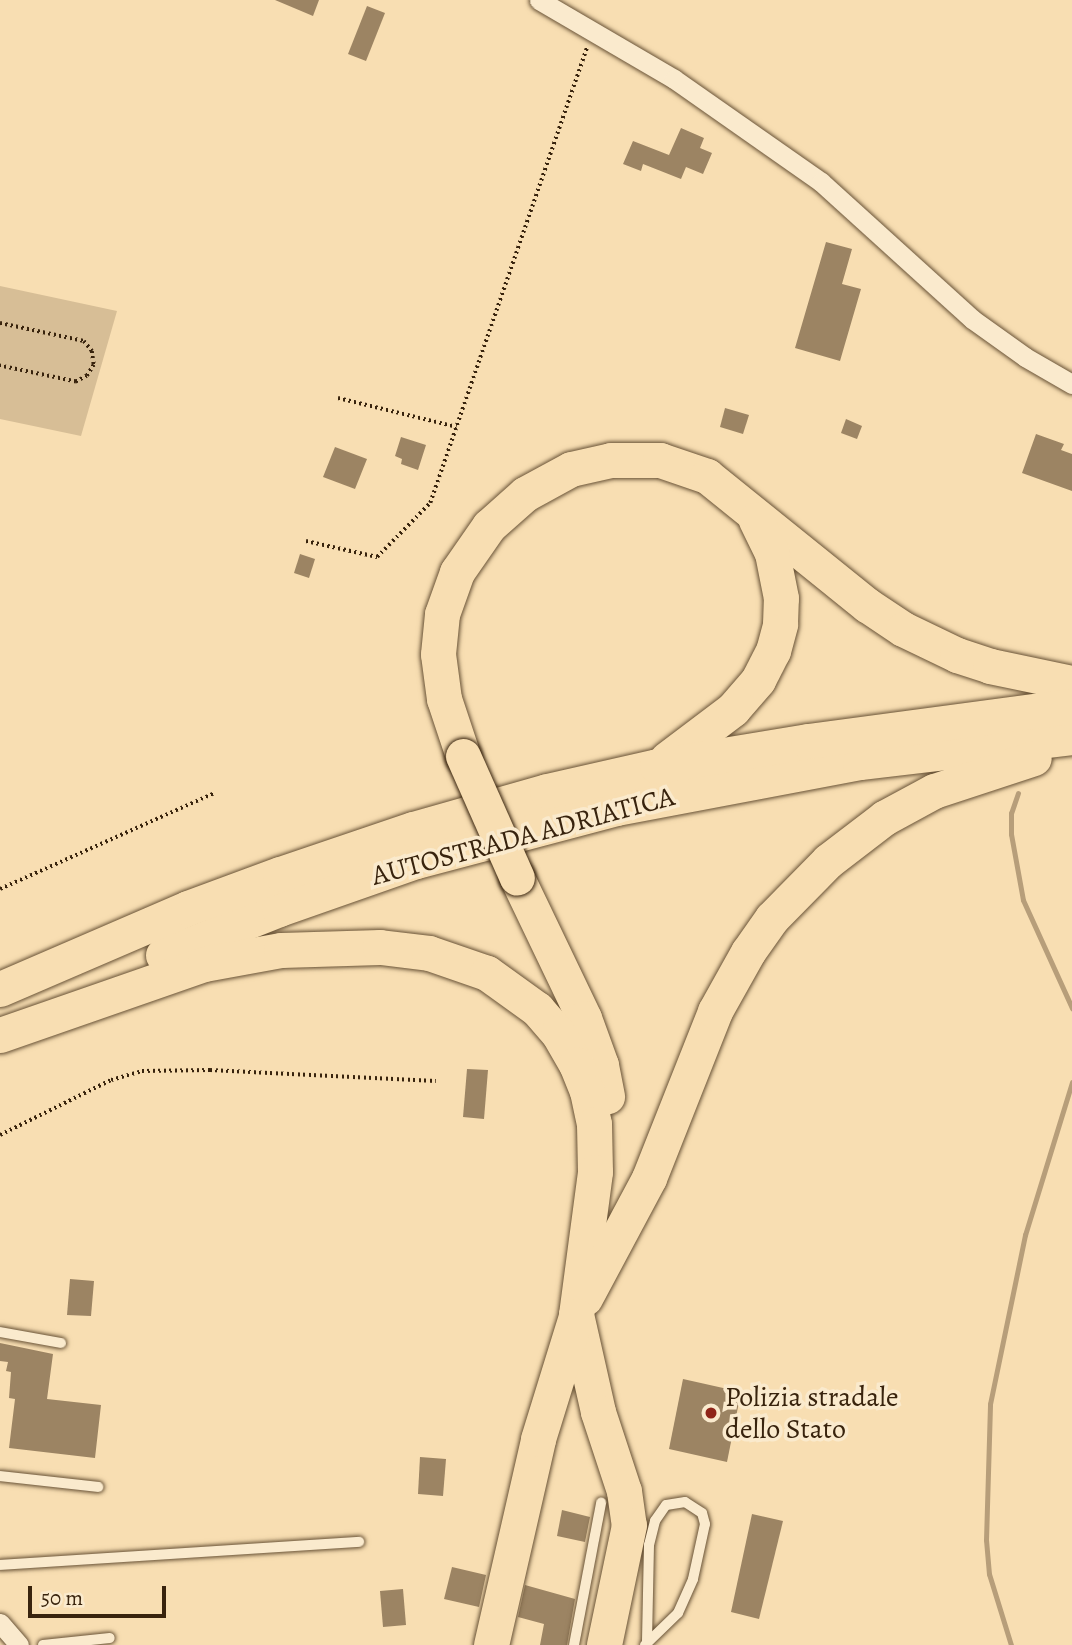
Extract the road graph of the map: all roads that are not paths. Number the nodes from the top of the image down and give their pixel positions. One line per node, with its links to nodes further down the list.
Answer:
1 (539, 0): 2 (street)
2 (1072, 384)
3 (755, 517): 4 (highway); 8 (highway); 12 (highway, bridge)
4 (1072, 682)
5 (1072, 706): 8 (highway, AUTOSTRADA ADRIATICA)
6 (1072, 737): 10 (highway, AUTOSTRADA ADRIATICA)
7 (1072, 747): 12 (highway)
8 (657, 766): 9 (highway, AUTOSTRADA ADRIATICA)
9 (0, 989)
10 (0, 1028)
11 (0, 1035): 12 (highway)
12 (576, 1314): 25 (highway); 27 (highway)
13 (0, 1332): 14 (lane)
14 (61, 1343)
15 (0, 1475): 16 (lane)
16 (98, 1487)
17 (601, 1503): 26 (lane)
18 (359, 1542): 19 (lane)
19 (0, 1565)
20 (0, 1623): 23 (street)
21 (110, 1638): 24 (lane)
22 (646, 1644): 22 (lane)
23 (19, 1645)
24 (43, 1645)
25 (491, 1645)
26 (574, 1645)
27 (604, 1645)

